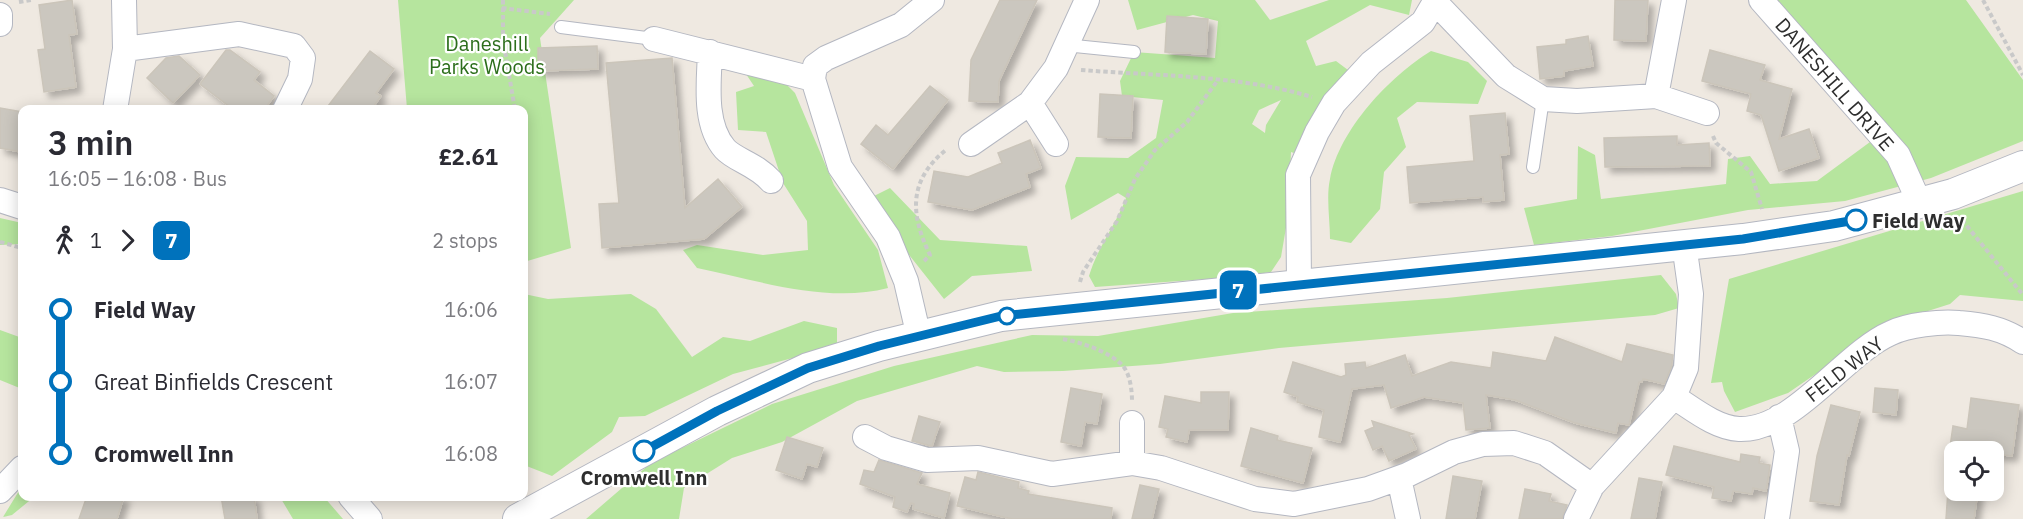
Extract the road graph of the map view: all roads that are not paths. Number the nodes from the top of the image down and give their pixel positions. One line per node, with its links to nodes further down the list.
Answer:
1 (124, 0): 12 (street)
2 (933, 0): 15 (street)
3 (1087, 0): 11 (street)
4 (1674, 0): 16 (street)
5 (1761, 0): 28 (street, DANESHILL DRIVE)
6 (1436, 2): 17 (street); 31 (street)
7 (0, 15): 8 (street)
8 (0, 24)
9 (561, 27): 10 (lane)
10 (654, 39): 13 (street)
11 (1065, 45): 14 (lane); 18 (street)
12 (125, 49): 19 (street); 20 (street)
13 (710, 52): 15 (street); 26 (street)
14 (1134, 52)
15 (813, 79): 32 (street)
16 (1656, 96): 17 (street); 21 (street)
17 (1543, 99): 25 (lane)
18 (1030, 103): 22 (street); 23 (street)
19 (116, 105)
20 (287, 105)
21 (1707, 113)
22 (972, 144)
23 (1056, 144)
24 (2023, 166): 28 (street)
25 (1533, 167)
26 (771, 181)
27 (0, 200): 29 (street)
28 (1920, 204): 30 (street)
29 (18, 206)
30 (1684, 244): 31 (street); 34 (street)
31 (1299, 284): 32 (street)
32 (919, 337): 44 (street)
33 (2023, 342): 35 (street, FELD WAY)
34 (1674, 397): 35 (street, FELD WAY); 41 (street)
35 (1779, 417): 49 (street)
36 (1132, 423): 38 (street)
37 (865, 437): 38 (street)
38 (1132, 463): 40 (street)
39 (18, 472): 42 (street)
40 (1399, 478): 41 (street); 47 (street)
41 (1592, 486): 48 (street)
42 (0, 491)
43 (354, 501): 45 (street)
44 (546, 510): 46 (street)
45 (370, 519)
46 (518, 519)
47 (1407, 519)
48 (1576, 519)
49 (1777, 519)

